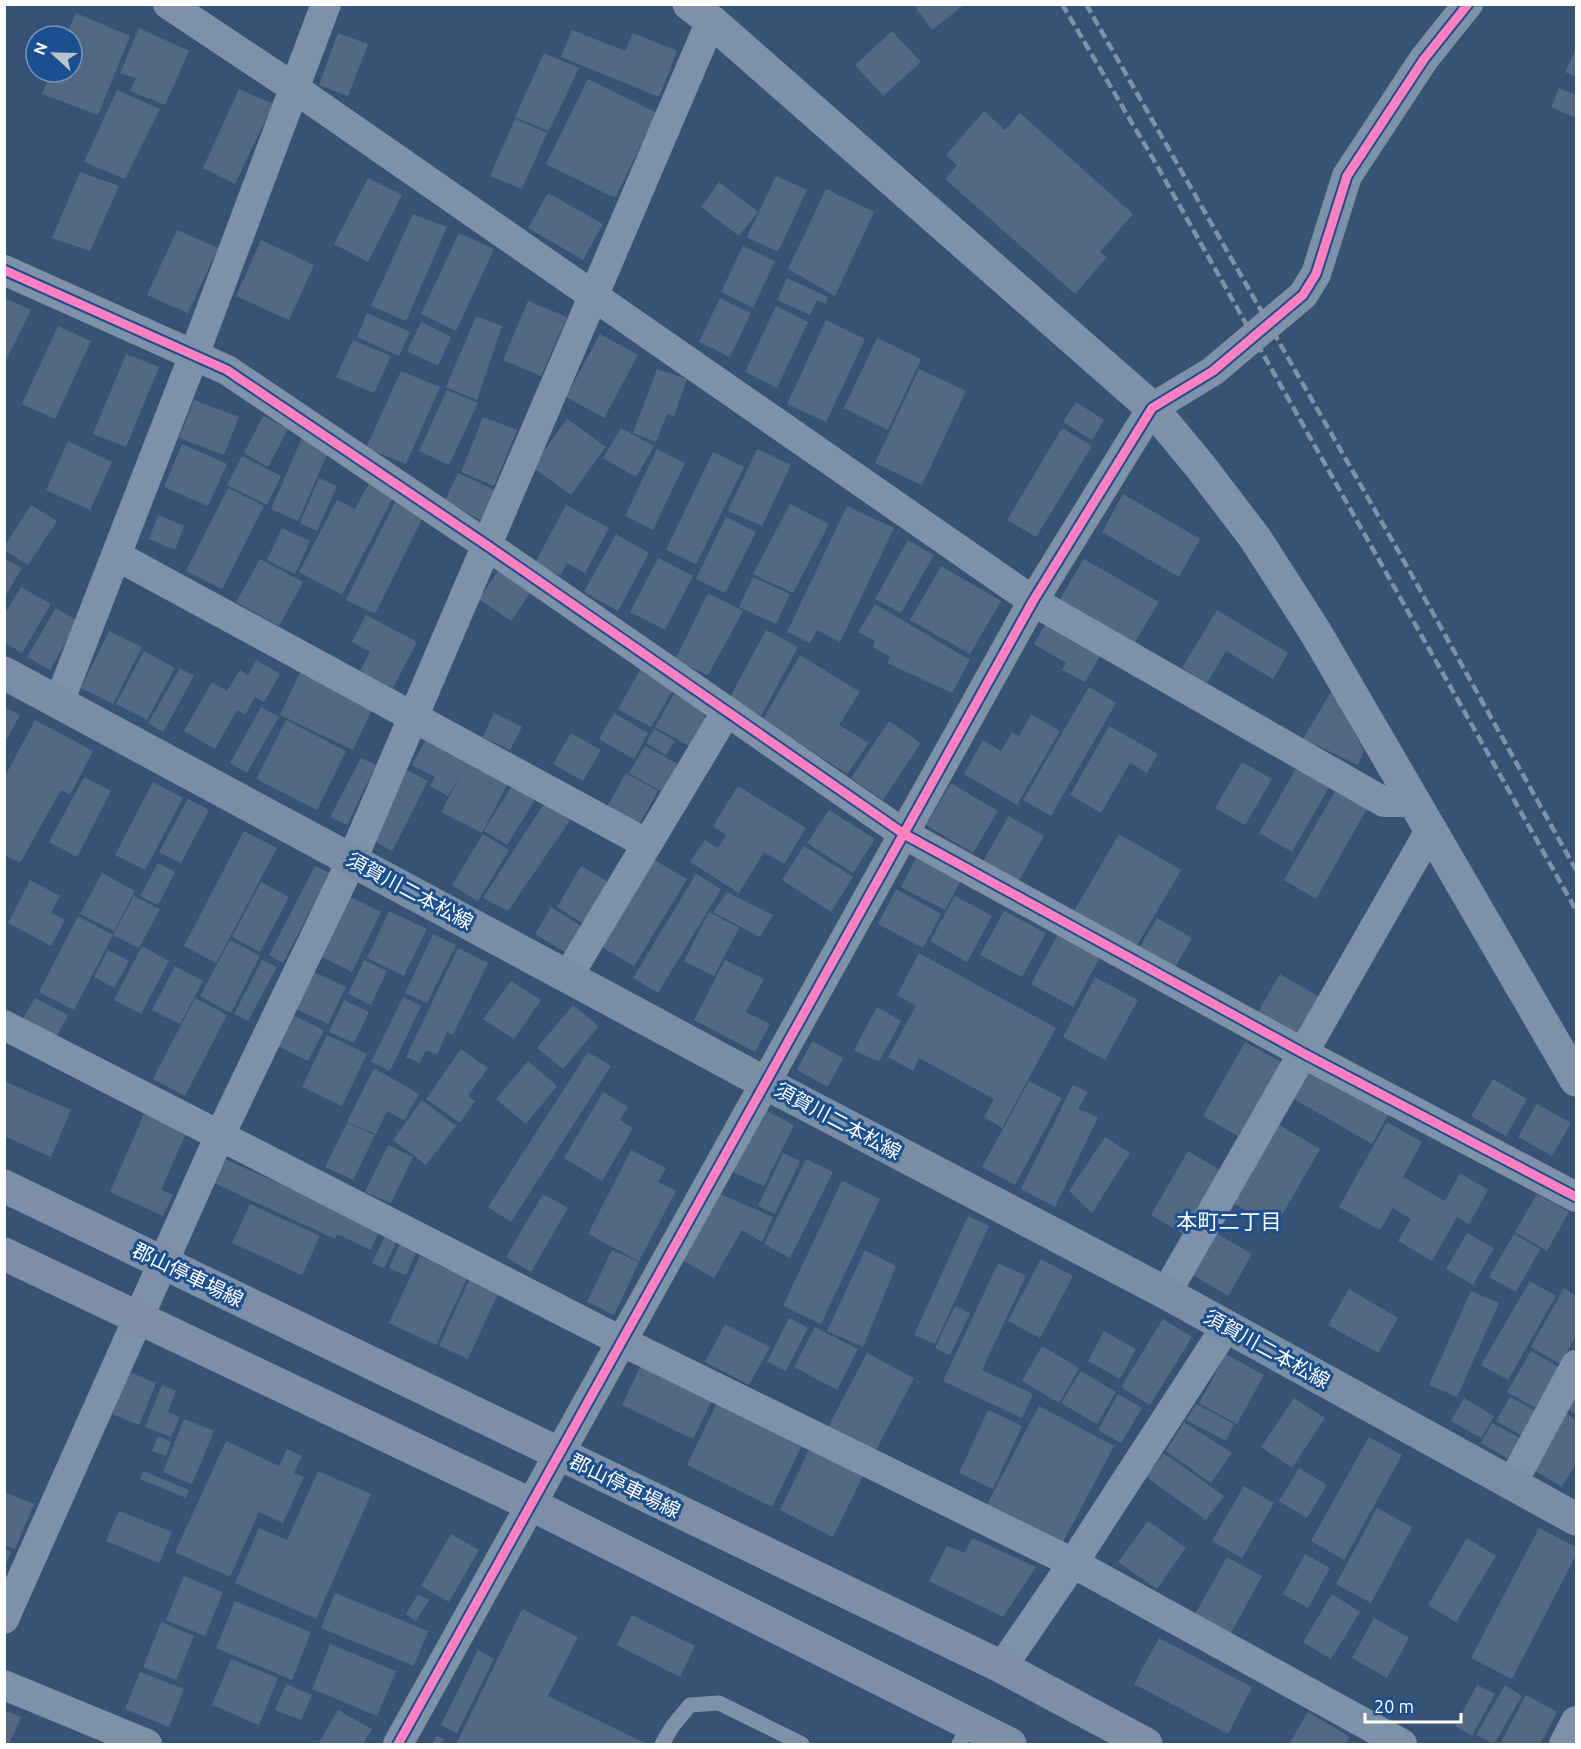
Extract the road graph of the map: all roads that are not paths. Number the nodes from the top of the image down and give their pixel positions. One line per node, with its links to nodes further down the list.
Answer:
1 (168, 4): 5 (street)
2 (326, 4): 5 (street)
3 (1467, 4): 9 (street)
4 (700, 13): 7 (street); 9 (street)
5 (294, 88): 7 (street); 8 (street)
6 (4, 270): 8 (street)
7 (594, 297): 10 (street); 12 (street)
8 (194, 356): 10 (street); 11 (street)
9 (1152, 408): 12 (street); 17 (street)
10 (488, 546): 15 (street); 16 (street)
11 (117, 556): 14 (street); 16 (street)
12 (1033, 601): 17 (street); 18 (street)
13 (4, 673): 14 (main road, 須賀川二本松線)
14 (59, 702): 20 (main road, 須賀川二本松線)
15 (727, 711): 18 (street); 19 (street)
16 (412, 717): 19 (street); 20 (street)
17 (1423, 816): 23 (street); 24 (street)
18 (904, 834): 23 (street); 25 (street)
19 (647, 844): 21 (street)
20 (352, 860): 21 (main road, 須賀川二本松線); 26 (street)
21 (568, 976): 25 (main road, 須賀川二本松線)
22 (4, 1025): 26 (street)
23 (1301, 1052): 28 (street); 31 (street)
24 (1576, 1080)
25 (767, 1084): 31 (main road, 須賀川二本松線); 34 (street)
26 (220, 1135): 30 (street); 34 (street)
27 (4, 1186): 30 (main road, 郡山停車場線)
28 (1576, 1197)
29 (4, 1254): 32 (main road)
30 (164, 1263): 32 (street); 36 (main road, 郡山停車場線)
31 (1166, 1293): 33 (main road, 須賀川二本松線)
32 (139, 1320): 38 (main road); 41 (street)
33 (1226, 1327): 37 (main road, 須賀川二本松線); 40 (street)
34 (621, 1341): 36 (street); 40 (street)
35 (1576, 1365): 37 (street)
36 (558, 1454): 38 (street); 42 (main road, 郡山停車場線)
37 (1512, 1483): 39 (main road, 須賀川二本松線)
38 (532, 1505): 45 (main road); 47 (street)
39 (1576, 1519)
40 (1073, 1563): 42 (street); 52 (street)
41 (4, 1619)
42 (1002, 1667): 51 (main road, 郡山停車場線)
43 (4, 1685): 46 (street)
44 (1576, 1721): 53 (street)
45 (965, 1734): 50 (main road)
46 (147, 1744)
47 (399, 1744)
48 (662, 1744): 49 (lane)
49 (802, 1744)
50 (1010, 1744)
51 (1146, 1744)
52 (1402, 1744)
53 (1564, 1744)

